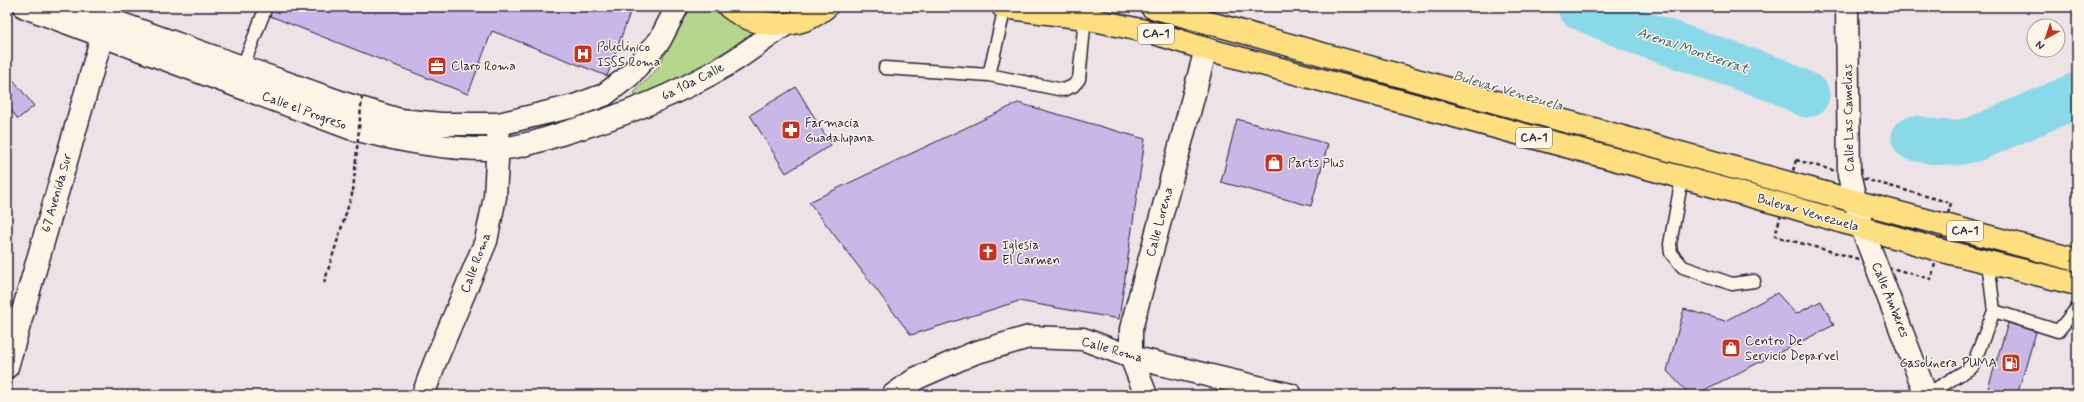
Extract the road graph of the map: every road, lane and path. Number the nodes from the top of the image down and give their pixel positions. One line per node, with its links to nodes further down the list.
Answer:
1 (25, 7): 12 (street, Calle el Progreso)
2 (74, 7): 12 (street, Calle el Progreso)
3 (266, 7): 14 (lane)
4 (677, 7): 18 (street, Calle el Progreso)
5 (729, 7): 11 (highway)
6 (826, 7): 11 (highway)
7 (1004, 7): 10 (highway, Bulevar Venezuela / CA-1); 16 (lane)
8 (1152, 7): 22 (highway, Bulevar Venezuela / CA-1)
9 (1847, 7): 22 (street, Calle Las Camelias)
10 (1085, 18): 13 (highway, Bulevar Venezuela / CA-1); 16 (lane)
11 (785, 25): 19 (street, 6a 10a Calle)
12 (105, 28): 14 (street, Calle el Progreso); 20 (street, Calle el Progreso); 32 (street, 67 Avenida Sur)
13 (1206, 49): 21 (highway, Bulevar Venezuela / CA-1); 31 (street, Calle Lorena)
14 (243, 66): 18 (street, Calle el Progreso)
15 (885, 68): 16 (lane)
16 (989, 75)
17 (362, 97): 27 (path, bridge)
18 (499, 124): 20 (street, Calle Roma)
19 (594, 124): 20 (street, Calle el Progreso)
20 (497, 149): 33 (street, Calle Roma)
21 (1682, 178): 23 (highway, Bulevar Venezuela / CA-1); 26 (lane)
22 (1854, 201): 23 (street, Calle Las Camelias); 24 (highway, Bulevar Venezuela / CA-1)
23 (1862, 228): 25 (highway, Bulevar Venezuela / CA-1); 37 (street, Calle Amberes)
24 (2077, 260)
25 (1988, 262): 28 (highway, Bulevar Venezuela / CA-1); 30 (lane)
26 (1754, 281)
27 (324, 283)
28 (2077, 284)
29 (2077, 308): 30 (lane)
30 (1994, 311): 37 (lane)
31 (1131, 357): 34 (street, Calle Roma); 35 (street, Calle Lorena); 36 (street, Calle Roma)
32 (7, 367)
33 (423, 395)
34 (893, 395)
35 (1146, 395)
36 (1291, 395)
37 (1926, 395)

